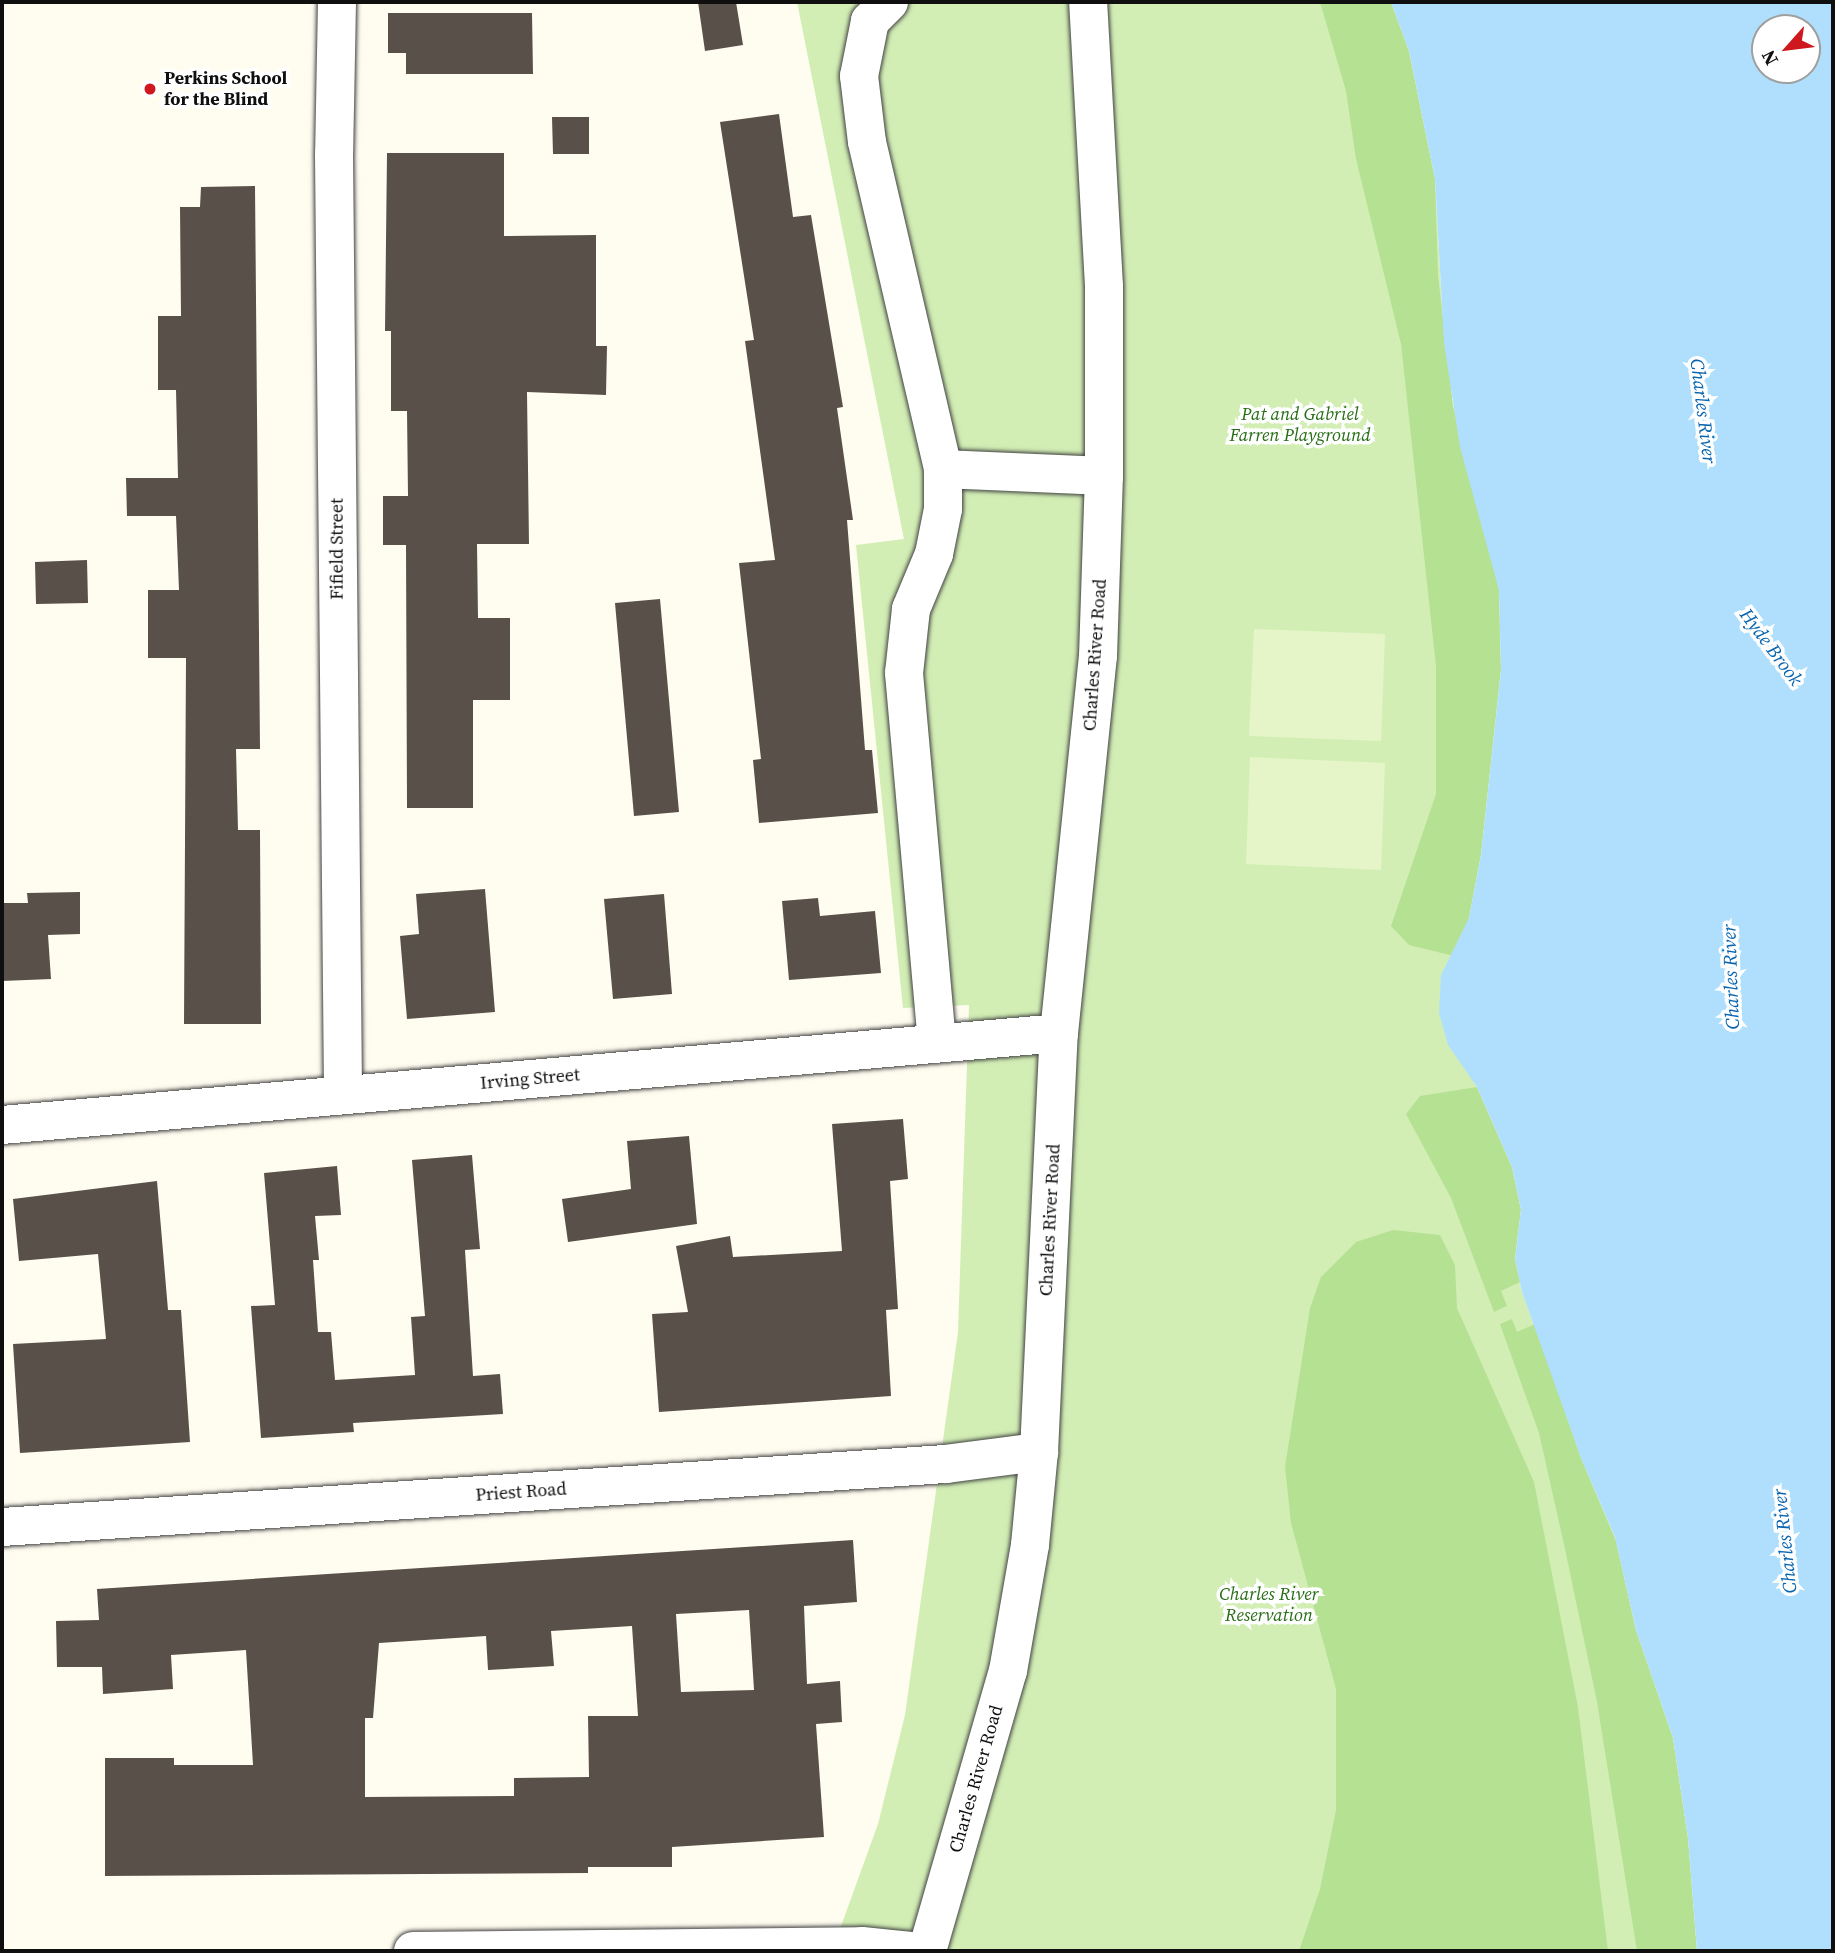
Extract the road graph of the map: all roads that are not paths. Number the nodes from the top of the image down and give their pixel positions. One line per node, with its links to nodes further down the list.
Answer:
1 (337, 2): 8 (street, Fifield Street)
2 (889, 2): 4 (street)
3 (1088, 2): 5 (street, Charles River Road)
4 (943, 469): 5 (street); 7 (street)
5 (1104, 476): 6 (street, Charles River Road)
6 (1059, 1033): 7 (street, Irving Street); 10 (street, Charles River Road)
7 (937, 1042): 8 (street, Irving Street)
8 (344, 1095): 9 (street, Irving Street)
9 (2, 1125)
10 (1039, 1452): 11 (street, Priest Road); 14 (street, Charles River Road)
11 (2, 1527)
12 (413, 1951): 13 (street)
13 (911, 1951)
14 (927, 1951)

